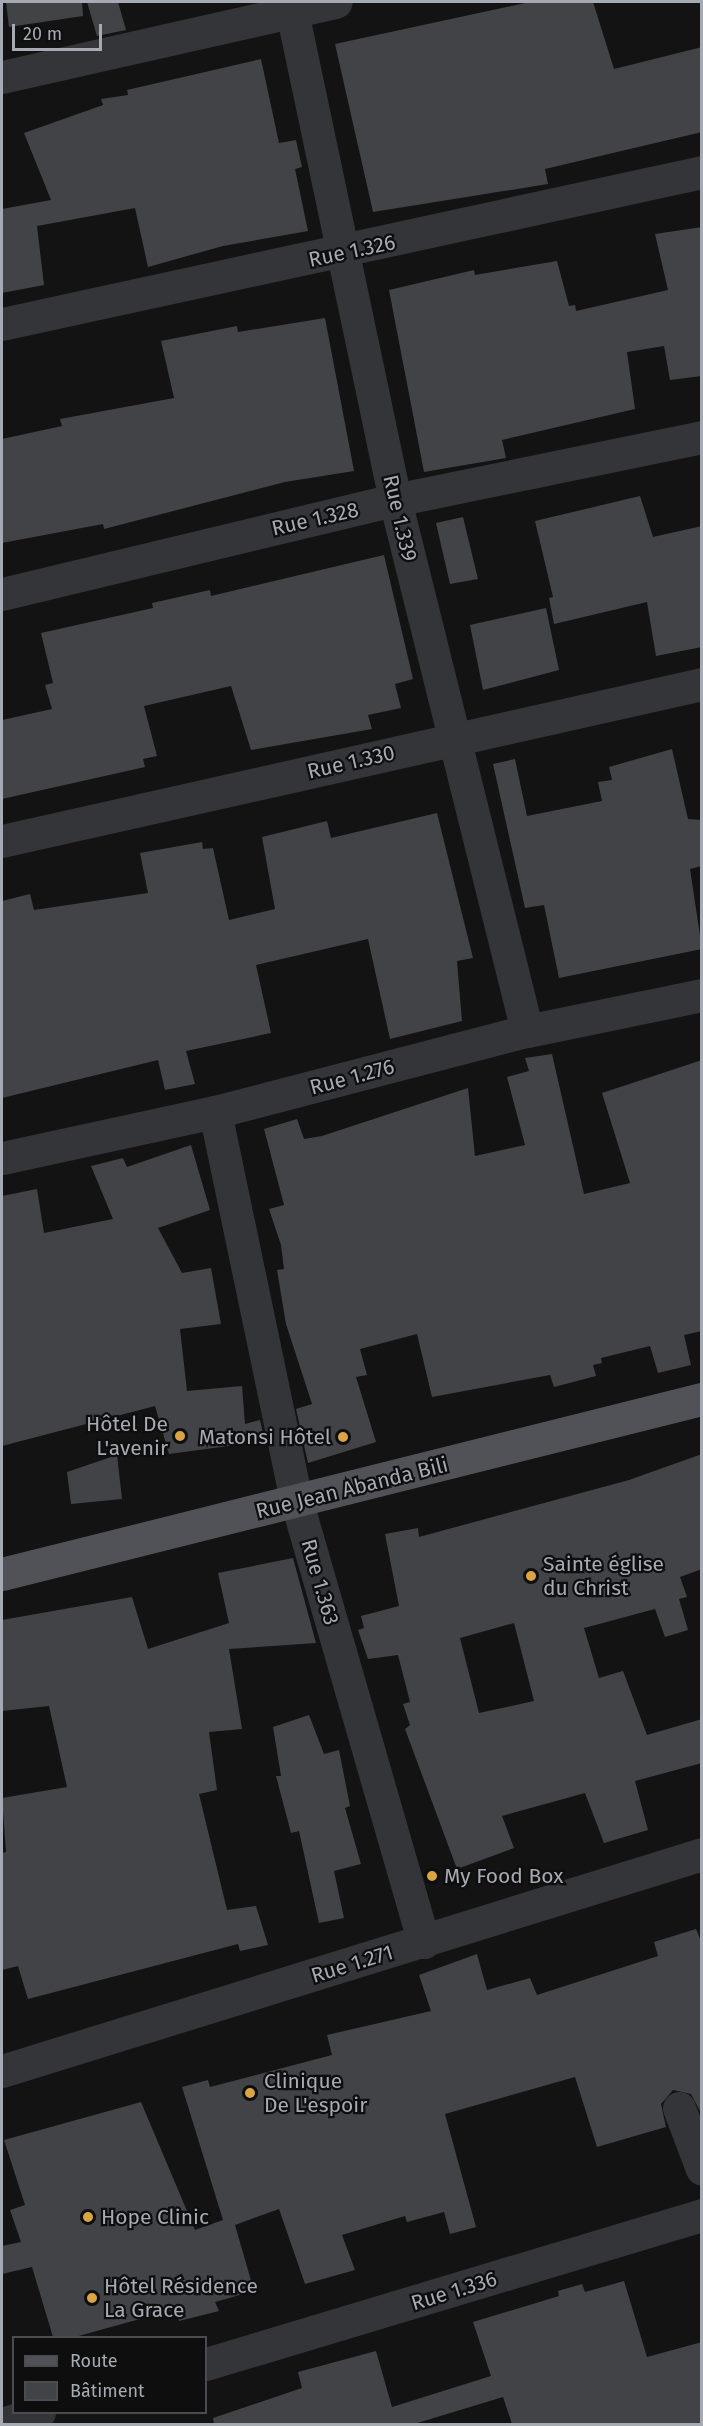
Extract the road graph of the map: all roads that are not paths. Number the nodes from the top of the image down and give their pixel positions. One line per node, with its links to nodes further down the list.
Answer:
1 (336, 2): 2 (street)
2 (291, 6): 3 (street); 5 (street, Rue 1.339)
3 (2, 77)
4 (702, 172): 5 (street, Rue 1.326)
5 (341, 254): 6 (street, Rue 1.326); 8 (street, Rue 1.339)
6 (2, 324)
7 (702, 437): 8 (street, Rue 1.328)
8 (395, 500): 9 (street, Rue 1.328); 11 (street, Rue 1.339)
9 (2, 594)
10 (702, 684): 11 (street, Rue 1.330)
11 (451, 740): 12 (street, Rue 1.330); 14 (street, Rue 1.339)
12 (2, 841)
13 (702, 995): 14 (street, Rue 1.276)
14 (527, 1032): 15 (street, Rue 1.276)
15 (215, 1112): 16 (street, Rue 1.276); 18 (street, Rue 1.363)
16 (2, 1158)
17 (702, 1399): 18 (main road, Rue Jean Abanda Bili)
18 (297, 1503): 19 (main road, Rue Jean Abanda Bili); 21 (street, Rue 1.363)
19 (2, 1574)
20 (702, 1854): 21 (street, Rue 1.271)
21 (424, 1942): 22 (street, Rue 1.271)
22 (2, 2071)
23 (679, 2108): 24 (street)
24 (702, 2169)
25 (702, 2215): 26 (street, Rue 1.336)
26 (207, 2364)
27 (33, 2414): 28 (street)
28 (2, 2424)

